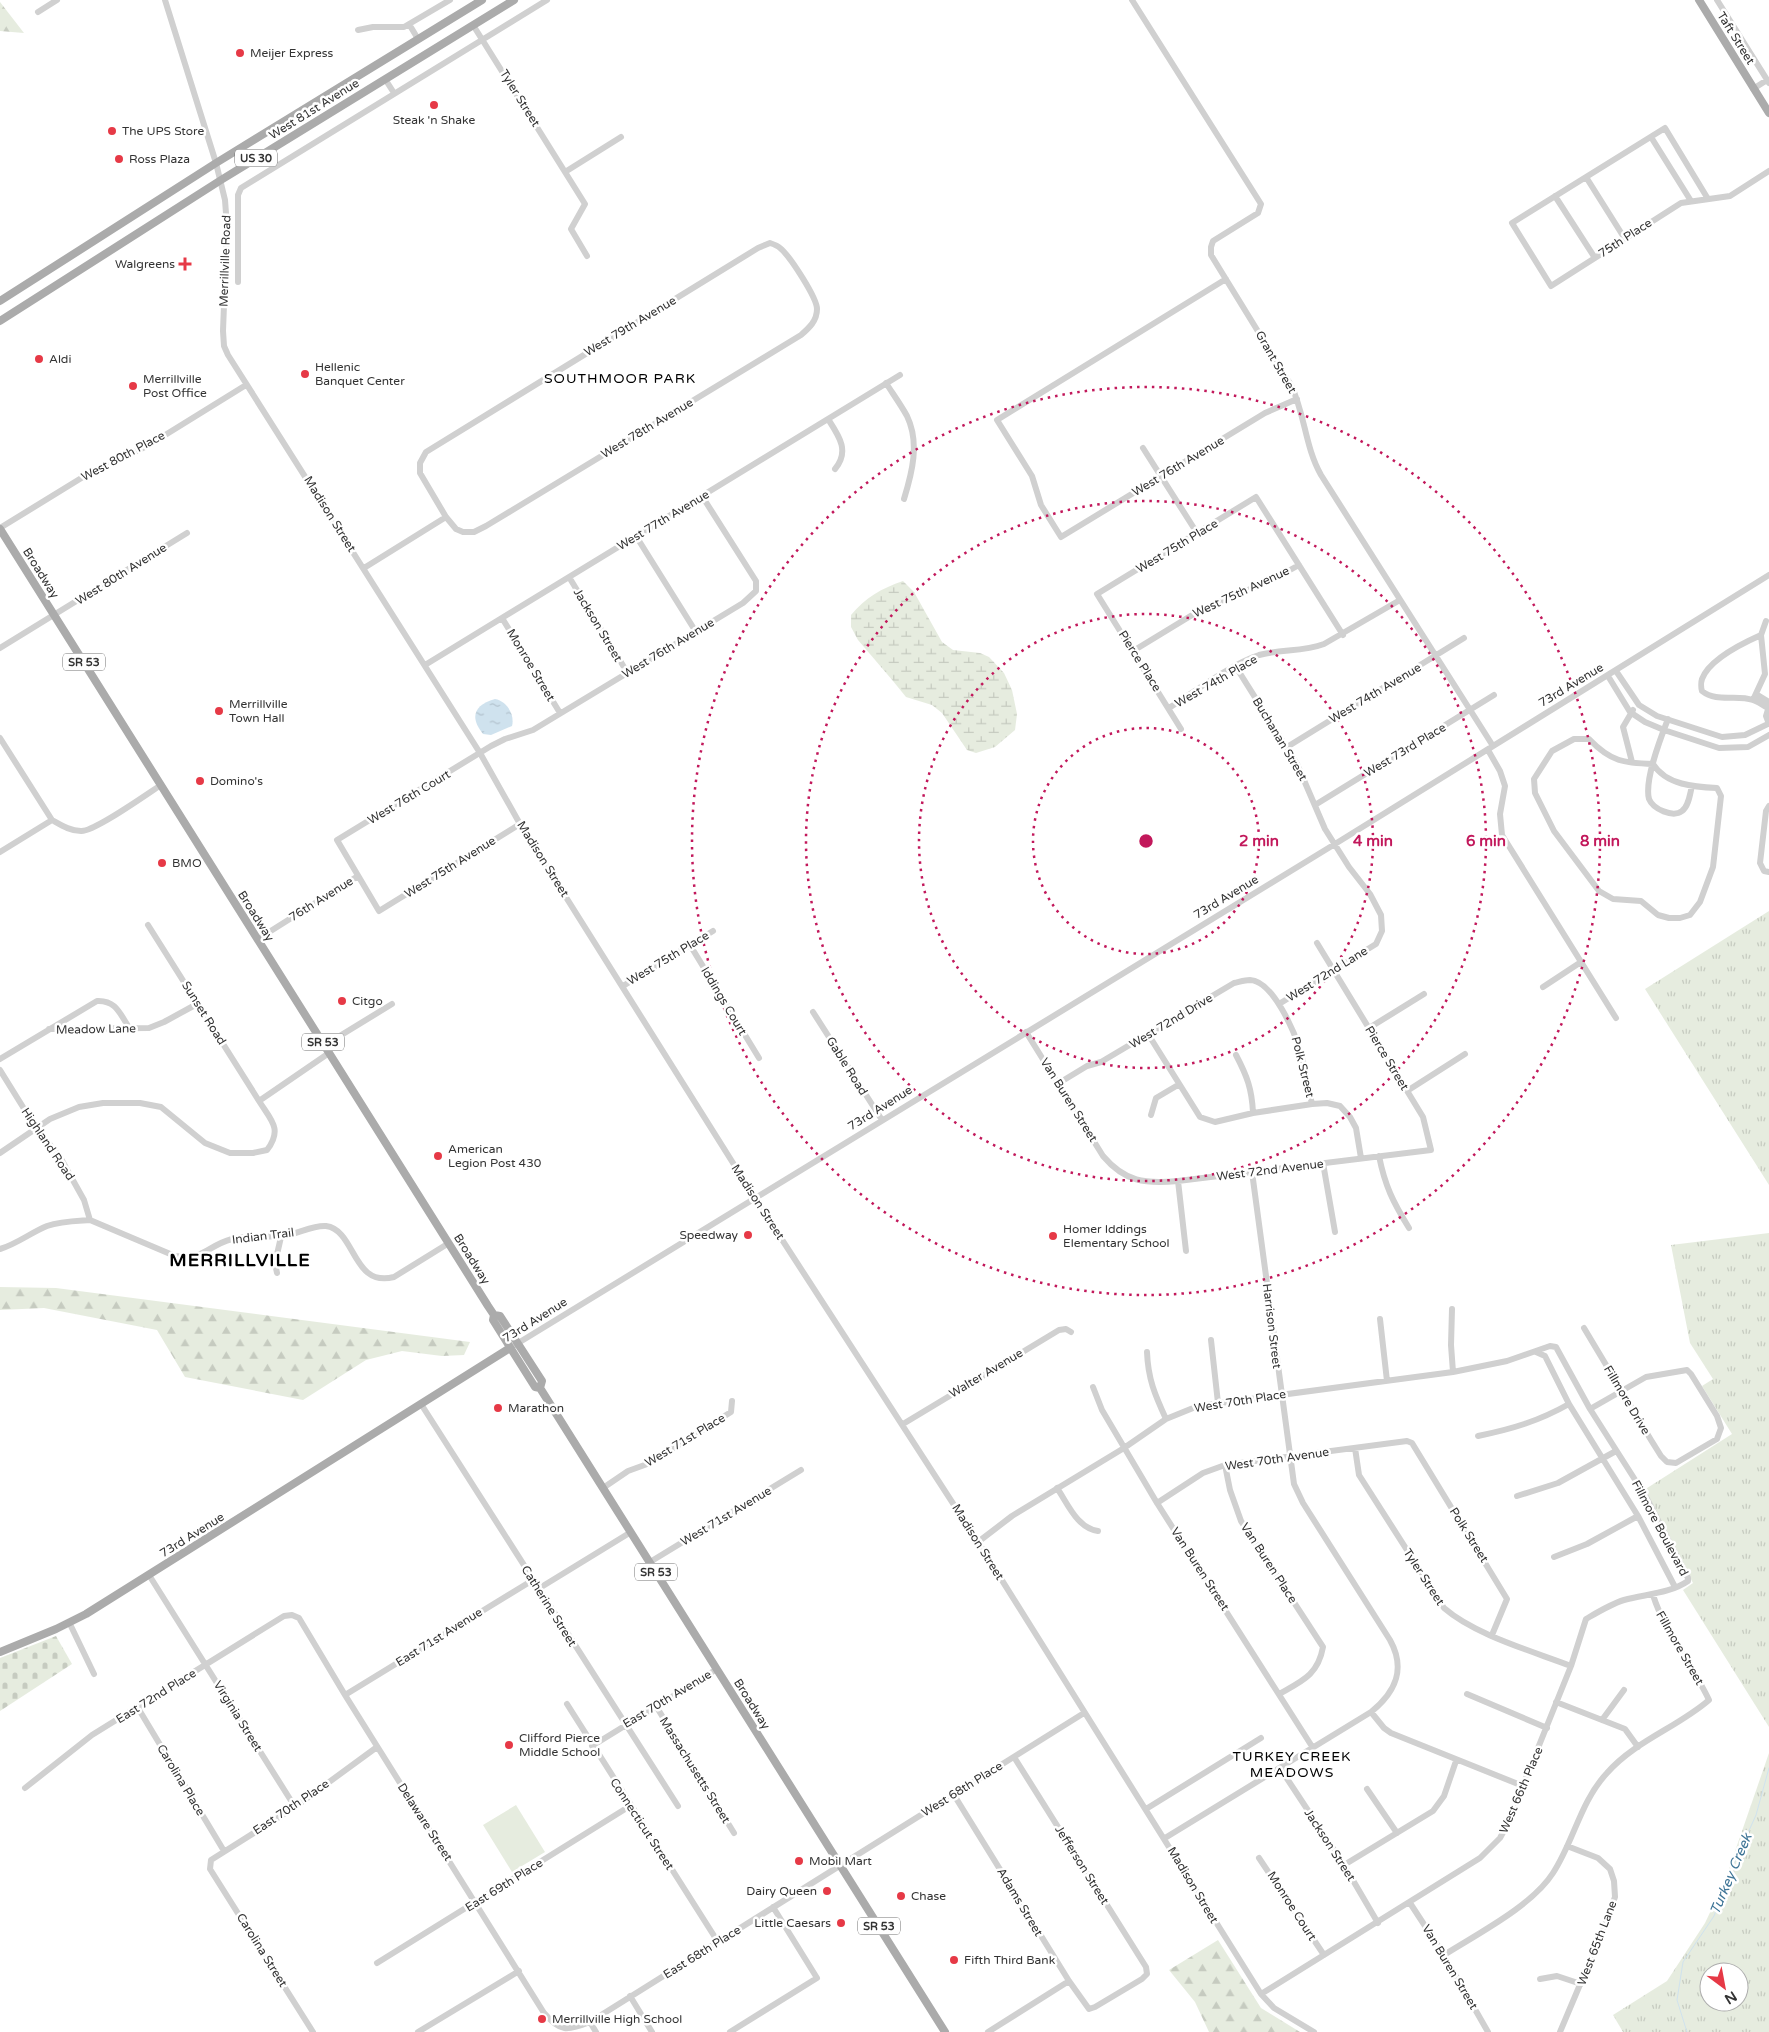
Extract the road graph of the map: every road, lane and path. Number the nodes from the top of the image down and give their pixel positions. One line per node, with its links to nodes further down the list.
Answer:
1 (57, 0): 10 (street)
2 (165, 0): 23 (street, Merrillville Road)
3 (450, 0): 11 (street)
4 (482, 0): 14 (main road, West 81st Avenue / US 30)
5 (514, 0): 12 (main road, West 81st Avenue / US 30)
6 (547, 0): 15 (street)
7 (1132, 0): 36 (street, Grant Street)
8 (1699, 0): 18 (main road, Taft Street)
9 (1718, 0): 17 (street)
10 (38, 12)
11 (409, 24): 13 (street); 14 (street)
12 (473, 25): 15 (street, Tyler Street); 16 (main road, West 81st Avenue / US 30)
13 (358, 30)
14 (418, 39): 23 (main road, West 81st Avenue / US 30)
15 (482, 40): 19 (street); 25 (street, Tyler Street)
16 (385, 78): 19 (street); 27 (main road, West 81st Avenue / US 30)
17 (1768, 82): 18 (street)
18 (1753, 89): 20 (main road, Taft Street)
19 (394, 93): 35 (street)
20 (1769, 114)
21 (1651, 136): 26 (street); 29 (street); 30 (street)
22 (621, 137): 25 (street)
23 (216, 163): 27 (street, Merrillville Road); 37 (main road, West 81st Avenue / US 30)
24 (1769, 171): 29 (street, 75th Place)
25 (565, 172): 33 (street, Tyler Street)
26 (1586, 177): 28 (street); 31 (street)
27 (221, 180): 35 (street, Merrillville Road); 38 (main road, West 81st Avenue / US 30)
28 (1555, 196): 34 (street); 34 (street, 75th Place)
29 (1708, 199): 30 (street, 75th Place)
30 (1691, 201): 31 (street, 75th Place)
31 (1625, 239): 34 (street, 75th Place)
32 (770, 243): 50 (street, West 79th Avenue); 50 (street, West 78th Avenue)
33 (587, 256)
34 (1595, 258)
35 (224, 275): 39 (street, Merrillville Road)
36 (1226, 279): 43 (street, Grant Street); 47 (street, West 76th Avenue)
37 (0, 301)
38 (0, 321)
39 (226, 350): 42 (street, Madison Street)
40 (900, 375): 41 (street, West 77th Avenue)
41 (886, 383): 44 (street, West 77th Avenue); 49 (street)
42 (246, 385): 51 (street, West 80th Place); 56 (street, Madison Street)
43 (1297, 399): 47 (street, West 76th Avenue); 60 (street, Grant Street)
44 (828, 419): 46 (street); 48 (street, West 77th Avenue)
45 (1143, 448): 47 (street)
46 (835, 469)
47 (1161, 476): 53 (street)
48 (702, 496): 54 (street, West 77th Avenue); 64 (street, West 76th Avenue)
49 (904, 499)
50 (446, 517): 56 (street)
51 (0, 528): 61 (main road, Broadway / SR 53)
52 (187, 533): 61 (street, West 80th Avenue)
53 (1197, 533): 55 (street, West 75th Place); 59 (street, West 75th Place)
54 (636, 536): 58 (street, West 77th Avenue); 64 (street)
55 (1299, 565): 65 (street); 69 (street, West 75th Avenue)
56 (364, 568): 71 (street, Madison Street)
57 (1769, 575): 73 (street, 73rd Avenue)
58 (569, 577): 62 (street, West 77th Avenue); 74 (street, Jackson Street)
59 (1097, 594): 69 (street, Pierce Place)
60 (1400, 600): 65 (street, West 74th Place); 70 (street, Grant Street)
61 (54, 615): 68 (street, West 80th Avenue); 95 (main road, Broadway / SR 53)
62 (502, 618): 71 (street, West 77th Avenue); 83 (street, Monroe Street)
63 (1766, 621): 66 (street)
64 (696, 632): 74 (street, West 76th Avenue)
65 (1343, 635): 72 (street, West 74th Place)
66 (1761, 635): 77 (street); 77 (street)
67 (1464, 638): 70 (street, West 74th Avenue)
68 (0, 648)
69 (1133, 651): 80 (street, Pierce Place)
70 (1436, 656): 81 (street, Grant Street); 90 (street, West 74th Avenue)
71 (425, 665): 92 (street, Madison Street)
72 (1236, 667): 80 (street, West 74th Place); 90 (street, Buchanan Street)
73 (1616, 671): 75 (street, 73rd Avenue); 78 (street)
74 (627, 672): 83 (street, West 76th Avenue)
75 (1608, 676): 82 (street); 91 (street, 73rd Avenue)
76 (1494, 695): 81 (street, West 73rd Place)
77 (1754, 697): 79 (street)
78 (1639, 705): 82 (street); 84 (street)
79 (1769, 706): 85 (street)
80 (1169, 708): 86 (street, Pierce Place)
81 (1470, 710): 91 (street, Grant Street); 97 (street, West 73rd Place)
82 (1630, 712): 87 (street); 93 (street)
83 (560, 713): 92 (street, West 76th Avenue)
84 (1668, 719): 85 (street); 87 (street)
85 (1769, 724)
86 (1181, 729)
87 (1664, 730): 88 (street); 94 (street)
88 (1769, 735)
89 (0, 738): 99 (street)
90 (1287, 747): 97 (street, Buchanan Street)
91 (1490, 748): 101 (street, 73rd Avenue); 111 (street, Grant Street)
92 (480, 753): 100 (street, Madison Street); 104 (street, West 76th Court)
93 (1632, 762): 94 (street); 96 (street)
94 (1653, 764): 96 (street); 96 (street)
95 (161, 785): 99 (street); 108 (main road, Broadway / SR 53)
96 (1692, 786)
97 (1315, 805): 101 (street, Buchanan Street)
98 (1769, 806): 103 (street)
99 (52, 820): 102 (street)
100 (520, 824): 104 (street, West 75th Avenue); 113 (street, Madison Street)
101 (1335, 844): 105 (street, Buchanan Street); 124 (street, 73rd Avenue)
102 (0, 852)
103 (1769, 872)
104 (358, 876): 108 (street, 76th Avenue)
105 (1381, 916): 112 (street, West 72nd Lane)
106 (148, 925): 116 (street, Sunset Road)
107 (713, 930): 110 (street, West 75th Place)
108 (258, 939): 126 (main road, Broadway / SR 53)
109 (1317, 943): 112 (street, Pierce Street)
110 (690, 945): 113 (street, West 75th Place); 129 (street, Iddings Court)
111 (1581, 962): 114 (street); 120 (street, Grant Street)
112 (1333, 971): 118 (street, West 72nd Lane); 121 (street, Pierce Street)
113 (623, 986): 149 (street, Madison Street)
114 (1542, 987)
115 (1424, 994): 121 (street)
116 (198, 1004): 123 (street, Meadow Lane); 135 (street, Sunset Road)
117 (392, 1004): 126 (street)
118 (1279, 1004): 125 (street, West 72nd Drive); 136 (street, Polk Street)
119 (813, 1012): 139 (street, Gable Road)
120 (1616, 1018)
121 (1369, 1028): 134 (street, Pierce Street)
122 (49, 1029): 123 (street, Meadow Lane); 123 (street); 130 (street)
123 (130, 1029)
124 (1026, 1032): 132 (street, Van Buren Street); 139 (street, 73rd Avenue)
125 (1148, 1034): 132 (street, West 72nd Drive); 133 (street)
126 (327, 1049): 135 (street); 154 (main road, Broadway / SR 53)
127 (1465, 1054): 134 (street)
128 (1236, 1055): 137 (street)
129 (759, 1058)
130 (0, 1059)
131 (0, 1070): 140 (street, Highland Road)
132 (1059, 1083): 146 (street, Van Buren Street)
133 (1178, 1084): 137 (street); 138 (street)
134 (1407, 1091): 141 (street, Pierce Street)
135 (259, 1101): 140 (street, Sunset Road)
136 (1312, 1104): 137 (street); 144 (street)
137 (1253, 1113)
138 (1151, 1115)
139 (882, 1120): 149 (street, 73rd Avenue)
140 (36, 1128): 142 (street, Sunset Road); 150 (street, Highland Road)
141 (1431, 1150): 143 (street, West 72nd Avenue)
142 (0, 1153)
143 (1379, 1156): 144 (street, West 72nd Avenue); 151 (street)
144 (1361, 1158): 145 (street, West 72nd Avenue)
145 (1323, 1163): 147 (street, West 72nd Avenue); 152 (street)
146 (1113, 1167): 148 (street, West 72nd Avenue)
147 (1252, 1172): 148 (street, West 72nd Avenue); 173 (street, Harrison Street)
148 (1178, 1182): 156 (street)
149 (755, 1198): 164 (street, 73rd Avenue); 180 (street, Madison Street)
150 (90, 1220): 153 (street, Indian Trail); 155 (street, Indian Trail)
151 (1409, 1228)
152 (1335, 1232)
153 (281, 1237): 154 (street, Indian Trail); 157 (street)
154 (449, 1243): 159 (main road, Broadway / SR 53)
155 (0, 1249)
156 (1186, 1251)
157 (277, 1273)
158 (1452, 1309): 168 (street)
159 (494, 1315): 164 (main road, Broadway / SR 53); 165 (main road, Broadway / SR 53)
160 (1380, 1319): 169 (street)
161 (1584, 1328): 172 (street, Fillmore Drive)
162 (1071, 1332): 180 (street, Walter Avenue)
163 (1211, 1340): 175 (street)
164 (518, 1344): 165 (street, 73rd Avenue); 171 (main road, Broadway / SR 53)
165 (510, 1348): 171 (main road, Broadway / SR 53); 176 (main road, 73rd Avenue)
166 (1146, 1352): 179 (street)
167 (1536, 1352): 168 (street, West 70th Place); 177 (street, Fillmore Boulevard); 178 (street, Fillmore Boulevard)
168 (1453, 1372): 169 (street, West 70th Place)
169 (1387, 1381): 173 (street, West 70th Place)
170 (1093, 1387): 183 (street, Van Buren Street)
171 (540, 1388): 190 (main road, Broadway / SR 53)
172 (1621, 1391): 172 (street, Fillmore Drive); 178 (street)
173 (1280, 1395): 175 (street, West 70th Place); 186 (street, Harrison Street)
174 (732, 1401): 190 (street, West 71st Place)
175 (1218, 1403): 179 (street, West 70th Place)
176 (421, 1404): 200 (main road, 73rd Avenue); 201 (street, Catherine Street)
177 (1569, 1404): 181 (street); 187 (street, Fillmore Boulevard)
178 (1590, 1410): 185 (street, Fillmore Boulevard)
179 (1166, 1420): 183 (street, West 70th Place)
180 (903, 1424): 197 (street, Madison Street)
181 (1478, 1436)
182 (1407, 1441): 184 (street, West 70th Avenue); 207 (street, Polk Street)
183 (1124, 1448): 191 (street, West 70th Place); 193 (street, Van Buren Street)
184 (1355, 1448): 186 (street, West 70th Avenue); 207 (street, Tyler Street)
185 (1616, 1451): 187 (street); 202 (street, Fillmore Boulevard)
186 (1289, 1457): 188 (street, West 70th Avenue); 221 (street, Harrison Street)
187 (1603, 1459): 192 (street); 194 (street, Fillmore Boulevard)
188 (1225, 1465): 193 (street, West 70th Avenue); 214 (street, Van Buren Place)
189 (801, 1470): 199 (street, West 71st Avenue)
190 (603, 1488): 196 (main road, Broadway / SR 53)
191 (1057, 1488): 195 (street); 197 (street, West 70th Place)
192 (1517, 1496)
193 (1157, 1503): 214 (street, Van Buren Street)
194 (1638, 1516): 198 (street); 202 (street, Fillmore Boulevard)
195 (1098, 1531)
196 (631, 1532): 199 (main road, Broadway / SR 53); 203 (street)
197 (978, 1542): 222 (street, Madison Street)
198 (1554, 1557)
199 (650, 1562): 211 (main road, Broadway / SR 53)
200 (149, 1575): 206 (main road, 73rd Avenue); 209 (street, Virginia Street)
201 (533, 1580): 203 (street, Catherine Street); 216 (street, East 71st Avenue)
202 (1675, 1587): 204 (street, West 66th Place)
203 (538, 1589): 224 (street, Catherine Street)
204 (1652, 1595): 210 (street, West 66th Place); 229 (street, Fillmore Street)
205 (292, 1615): 209 (street, East 72nd Place); 216 (street, Delaware Street)
206 (70, 1622): 208 (main road, 73rd Avenue); 212 (street)
207 (1492, 1635): 210 (street, Tyler Street)
208 (0, 1652)
209 (206, 1666): 220 (street, East 72nd Place); 240 (street, Virginia Street)
210 (1571, 1666): 217 (street, West 66th Place)
211 (717, 1669): 219 (street, East 70th Avenue); 248 (main road, Broadway / SR 53)
212 (94, 1674)
213 (1624, 1690): 223 (street)
214 (1279, 1694): 230 (street, Van Buren Street)
215 (1467, 1694): 225 (street)
216 (344, 1695): 228 (street, Delaware Street)
217 (1556, 1702): 223 (street); 225 (street, West 66th Place)
218 (567, 1704): 227 (street, Connecticut Street)
219 (656, 1706): 224 (street, East 70th Avenue); 242 (street, Massachusetts Street)
220 (138, 1708): 235 (street, East 72nd Place); 246 (street, Carolina Place)
221 (1371, 1712): 230 (street); 232 (street)
222 (1084, 1713): 231 (street, West 68th Place); 241 (street, Madison Street)
223 (1602, 1720): 229 (street)
224 (625, 1725): 227 (street, East 70th Avenue); 239 (street, Catherine Street)
225 (1547, 1728): 234 (street, West 66th Place)
226 (1261, 1738): 241 (street)
227 (592, 1746): 238 (street, Connecticut Street)
228 (377, 1747): 240 (street, East 70th Place); 251 (street, Delaware Street)
229 (1638, 1747): 245 (street)
230 (1313, 1748): 233 (street)
231 (1014, 1757): 237 (street, West 68th Place); 265 (street, Jefferson Street)
232 (1456, 1761): 234 (street); 243 (street)
233 (1280, 1768): 244 (street); 249 (street, Jackson Street)
234 (1522, 1786): 252 (street, West 66th Place)
235 (25, 1788)
236 (1368, 1789): 243 (street)
237 (954, 1795): 248 (street, West 68th Place); 261 (street, Adams Street)
238 (630, 1806): 251 (street, East 69th Place); 255 (street, Connecticut Street)
239 (678, 1806)
240 (294, 1807): 246 (street, East 70th Place)
241 (1146, 1809): 244 (street, Madison Street)
242 (734, 1833)
243 (1397, 1833): 249 (street)
244 (1165, 1838): 263 (street, Madison Street)
245 (1567, 1846): 257 (street); 262 (street, West 65th Lane)
246 (224, 1851): 250 (street, East 70th Place)
247 (1260, 1858): 256 (street, Monroe Court)
248 (840, 1865): 253 (street, East 68th Place); 273 (main road, Broadway / SR 53)
249 (1344, 1865): 254 (street, Jackson Street)
250 (210, 1869): 268 (street, Carolina Street)
251 (476, 1903): 258 (street, East 69th Place); 259 (street, Delaware Street)
252 (1410, 1903): 254 (street, West 66th Place); 257 (street, Van Buren Street)
253 (773, 1908): 255 (street, East 68th Place); 272 (street)
254 (1378, 1923): 256 (street, West 66th Place)
255 (718, 1942): 264 (street, East 68th Place)
256 (1324, 1955): 263 (street, West 66th Place)
257 (1444, 1955): 276 (street, Van Buren Street)
258 (377, 1963)
259 (518, 1971): 267 (street, Delaware Street); 269 (street)
260 (1540, 1979): 262 (street)
261 (1069, 1981): 265 (street, Adams Street); 274 (street)
262 (1581, 1984): 277 (street, West 65th Lane)
263 (1261, 1994): 275 (street, Madison Street)
264 (630, 1996): 266 (street, East 68th Place); 271 (street)
265 (1089, 2009)
266 (590, 2022): 267 (street, East 68th Place); 270 (street)
267 (560, 2028)
268 (313, 2032)
269 (418, 2032)
270 (596, 2032)
271 (652, 2032)
272 (730, 2032)
273 (945, 2032)
274 (988, 2032)
275 (1314, 2032)
276 (1488, 2032)
277 (1560, 2032)

